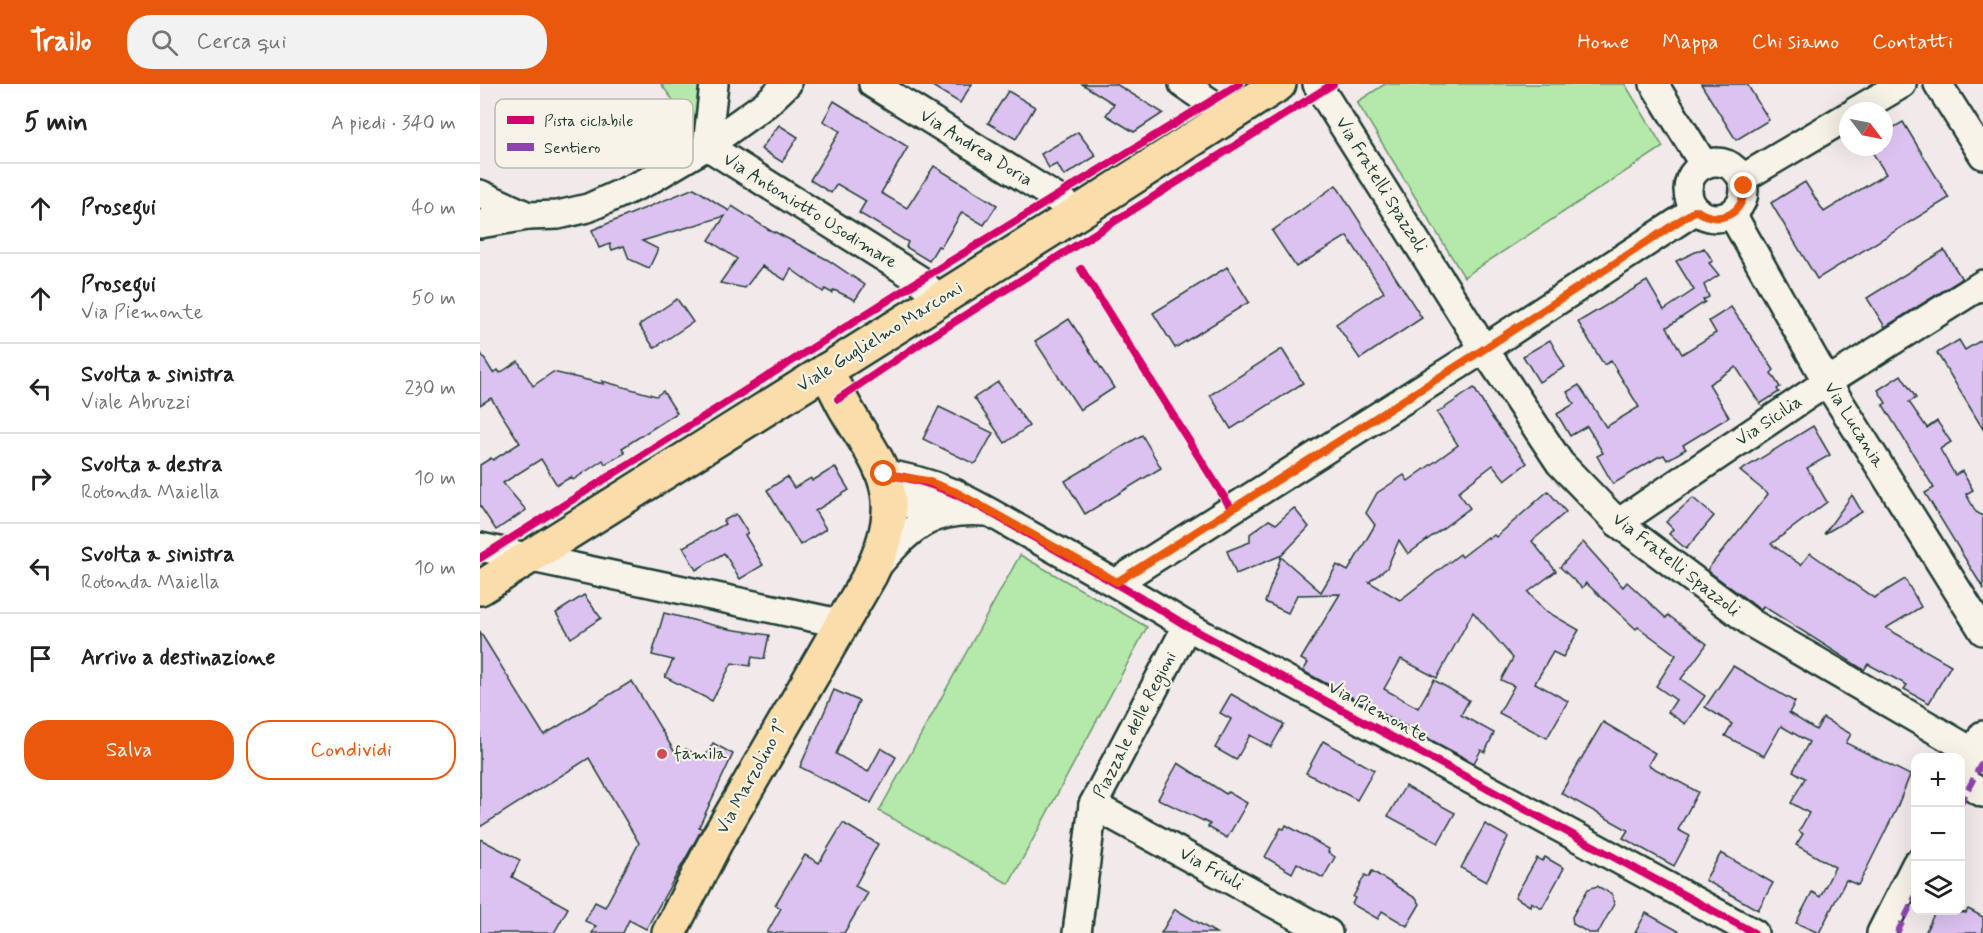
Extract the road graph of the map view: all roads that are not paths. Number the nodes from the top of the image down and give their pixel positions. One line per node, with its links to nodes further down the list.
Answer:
1 (714, 84): 13 (street)
2 (787, 84): 13 (street)
3 (873, 84): 21 (street, Via Andrea Doria)
4 (1183, 84): 11 (street)
5 (1278, 84): 11 (main road, Viale Guglielmo Marconi)
6 (1317, 84): 27 (street, Via Fratelli Spazzoli)
7 (1654, 84): 16 (street)
8 (1902, 84): 10 (street)
9 (1938, 84): 15 (street)
10 (1871, 102)
11 (1229, 115): 21 (main road, Viale Guglielmo Marconi)
12 (1839, 121): 18 (street)
13 (706, 146): 14 (street); 26 (street, Via Antoniotto Usodimare)
14 (693, 154)
15 (1983, 155)
16 (1704, 165): 18 (street); 20 (street)
17 (670, 168): 23 (street)
18 (1743, 178): 22 (street)
19 (480, 194): 23 (street)
20 (1696, 210): 22 (street); 27 (street)
21 (1079, 212): 26 (main road, Viale Guglielmo Marconi)
22 (1732, 214): 29 (street, Via Lucania)
23 (528, 216): 24 (street)
24 (480, 224)
25 (1983, 284): 29 (street, Via Sicilia)
26 (939, 300): 28 (main road, Viale Guglielmo Marconi)
27 (1484, 349): 34 (street, Via Fratelli Spazzoli); 38 (street)
28 (827, 370): 30 (main road); 36 (main road, Viale Guglielmo Marconi)
29 (1827, 382): 34 (street, Via Sicilia); 42 (street, Via Lucania)
30 (880, 466): 31 (street, Via Piemonte); 32 (main road, Via Marzolino 1°)
31 (956, 492): 32 (street); 33 (street, Via Piemonte)
32 (890, 507): 37 (main road, Via Marzolino 1°)
33 (990, 512): 37 (street); 38 (street, Via Piemonte)
34 (1618, 523): 43 (street, Via Fratelli Spazzoli)
35 (480, 547): 36 (street)
36 (528, 559): 39 (main road, Viale Guglielmo Marconi); 40 (street)
37 (870, 574): 40 (main road, Via Marzolino 1°)
38 (1117, 582): 41 (street, Via Piemonte)
39 (480, 588)
40 (839, 623): 49 (main road, Via Marzolino 1°)
41 (1187, 626): 47 (street, Piazzale delle Regioni); 52 (street, Via Piemonte)
42 (1983, 631)
43 (1979, 744): 44 (street)
44 (1965, 768)
45 (1965, 784): 46 (street)
46 (1983, 793)
47 (1093, 805): 50 (street, Piazzale delle Regioni); 51 (street, Via Friuli)
48 (1911, 874): 53 (street)
49 (669, 933)
50 (1077, 933)
51 (1328, 933)
52 (1754, 933)
53 (1881, 933)

